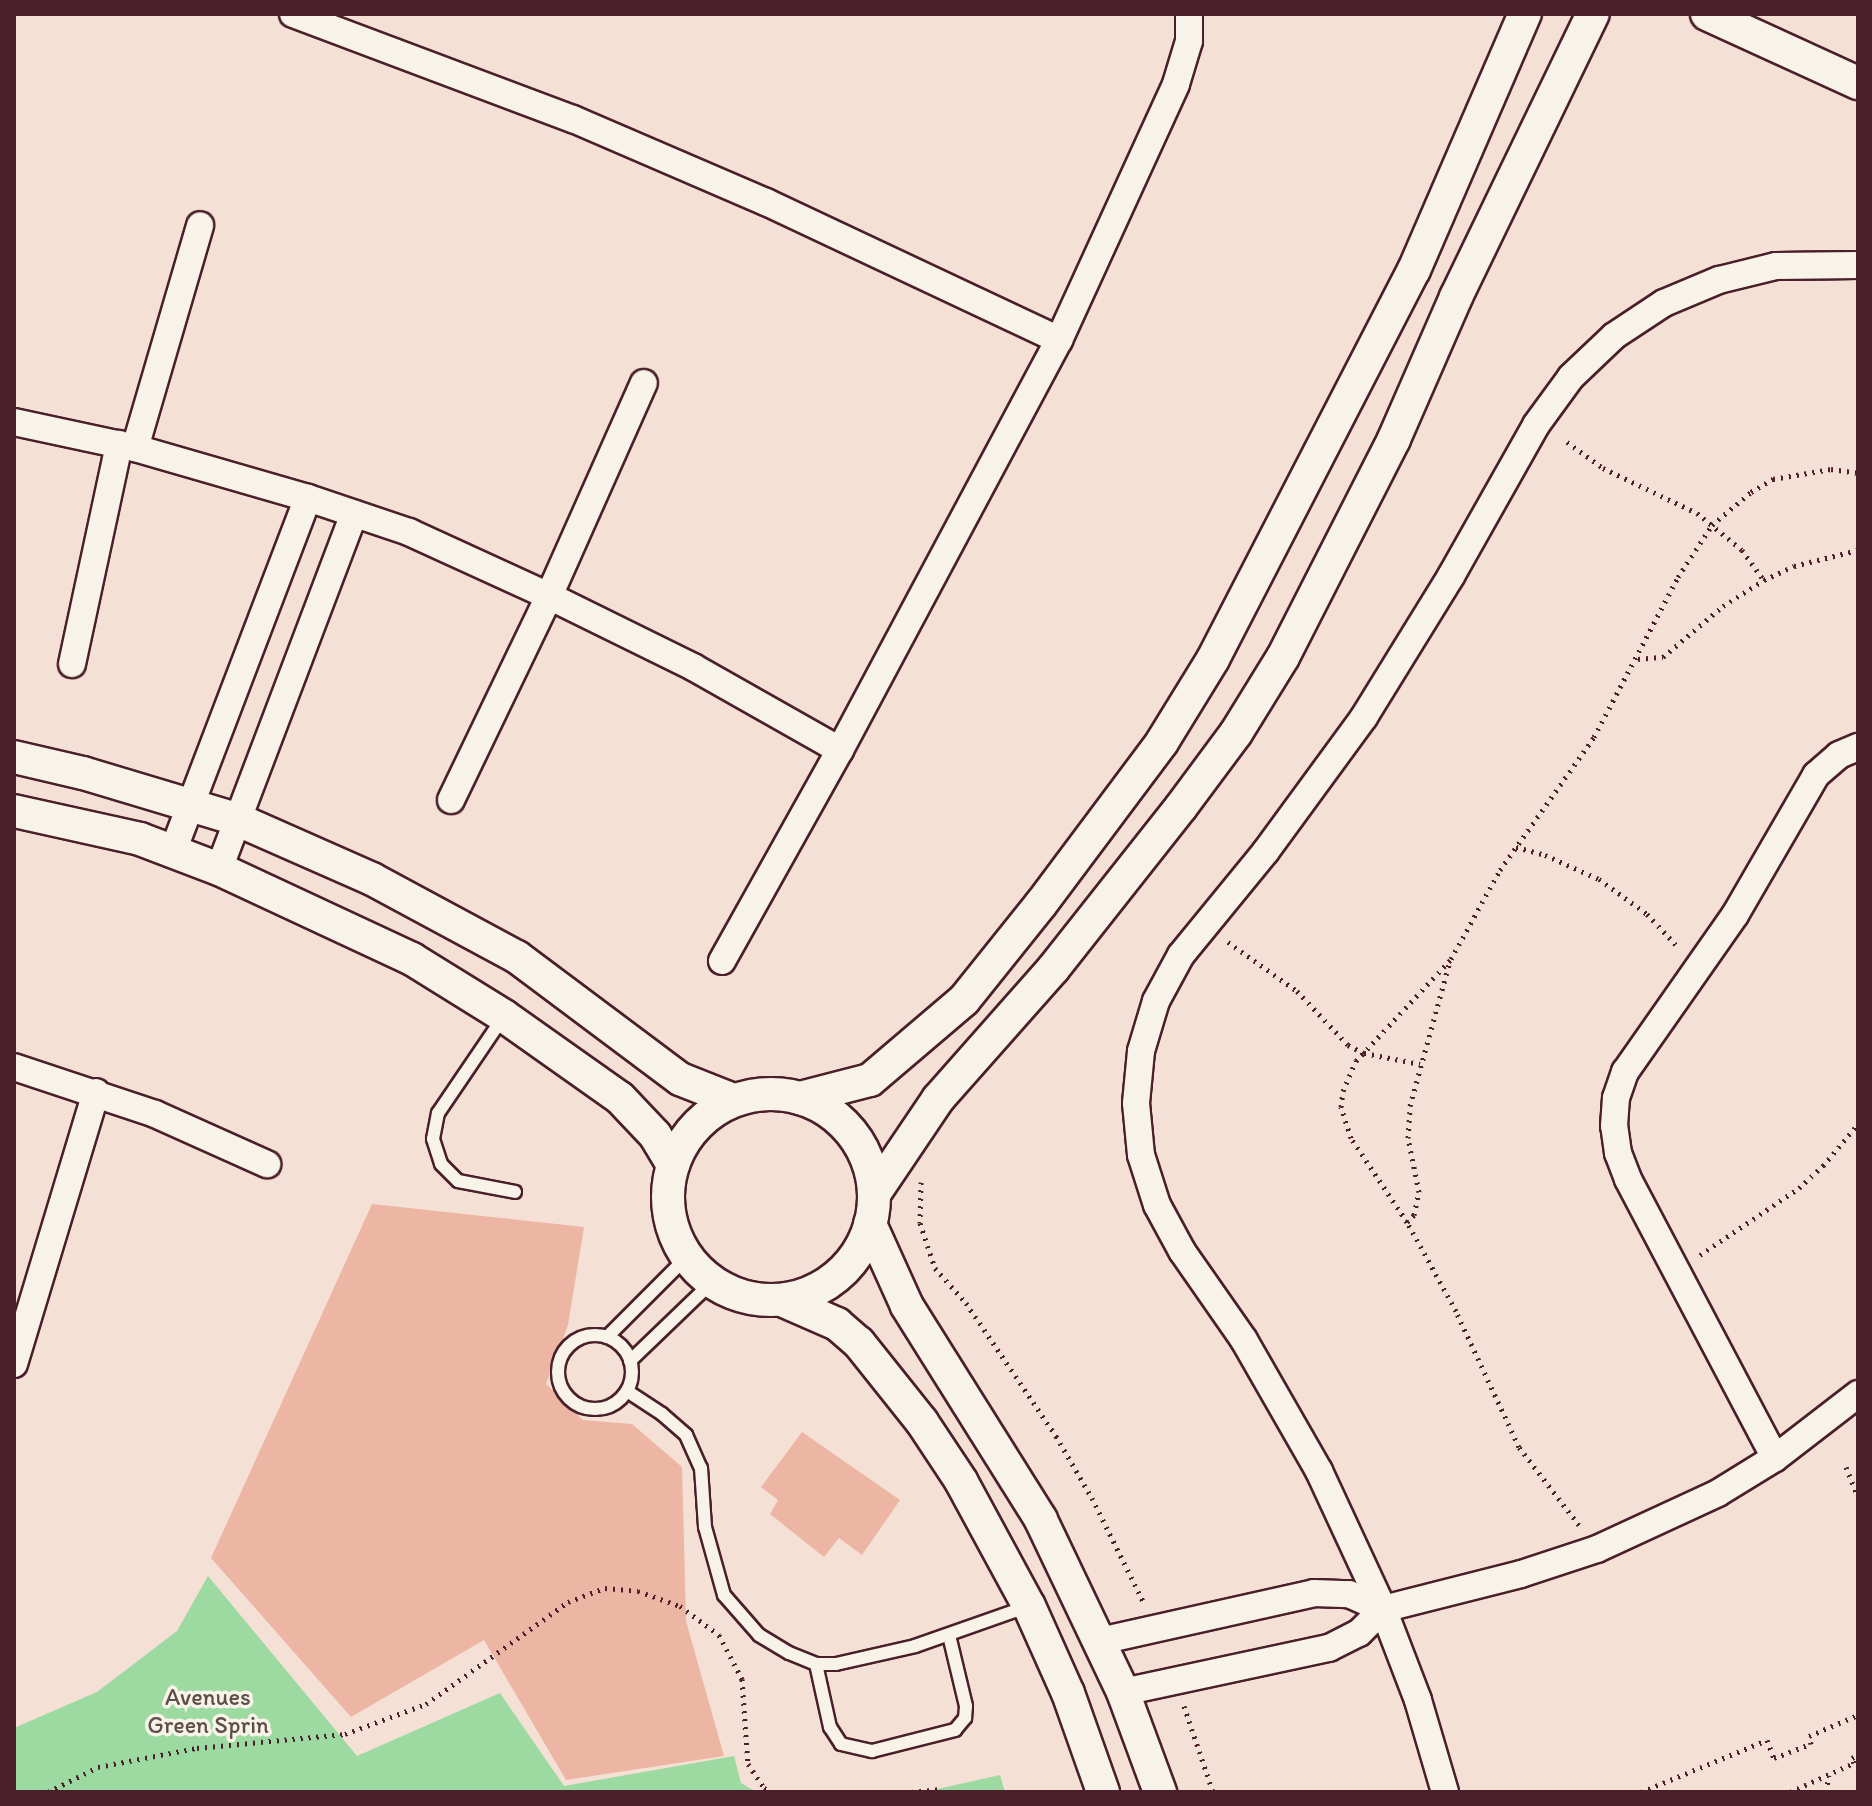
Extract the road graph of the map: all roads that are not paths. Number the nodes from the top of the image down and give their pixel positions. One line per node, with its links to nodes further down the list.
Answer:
1 (293, 14): 9 (street)
2 (1189, 14): 9 (street)
3 (1525, 14): 30 (street)
4 (1593, 14): 35 (street)
5 (1707, 14): 6 (street)
6 (1858, 83)
7 (200, 225): 12 (street)
8 (1858, 265): 46 (street)
9 (1059, 340): 18 (street)
10 (644, 383): 15 (street)
11 (14, 422): 12 (street)
12 (127, 446): 13 (street); 16 (street)
13 (308, 498): 14 (street); 21 (street)
14 (354, 514): 15 (street); 23 (street)
15 (549, 596): 18 (street); 20 (street)
16 (72, 664)
17 (1858, 747): 44 (street)
18 (840, 750): 26 (street)
19 (14, 757): 21 (street)
20 (451, 800)
21 (190, 805): 23 (street); 24 (street)
22 (14, 811): 24 (street)
23 (236, 819): 25 (street); 31 (street)
24 (173, 851): 25 (street)
25 (219, 869): 27 (street)
26 (722, 961)
27 (504, 1016): 33 (street); 34 (lane)
28 (14, 1067): 29 (street)
29 (96, 1092): 32 (street); 41 (street)
30 (800, 1098): 31 (street); 35 (street)
31 (733, 1100): 33 (street)
32 (267, 1164)
33 (673, 1165): 36 (street)
34 (515, 1192)
35 (872, 1209): 38 (street); 48 (street)
36 (687, 1257): 37 (street); 39 (lane)
37 (712, 1282): 38 (street); 40 (lane)
38 (782, 1300): 45 (street)
39 (607, 1337): 40 (lane); 42 (lane)
40 (630, 1361): 42 (lane)
41 (14, 1364)
42 (627, 1391): 49 (lane)
43 (1858, 1394): 44 (street)
44 (1775, 1458): 46 (street)
45 (1029, 1606): 47 (lane); 51 (street)
46 (1383, 1609): 48 (street); 50 (street); 53 (street)
47 (949, 1635): 49 (lane); 49 (lane)
48 (1100, 1641): 50 (street)
49 (816, 1664)
50 (1123, 1692): 52 (street)
51 (1103, 1792)
52 (1160, 1792)
53 (1445, 1792)

